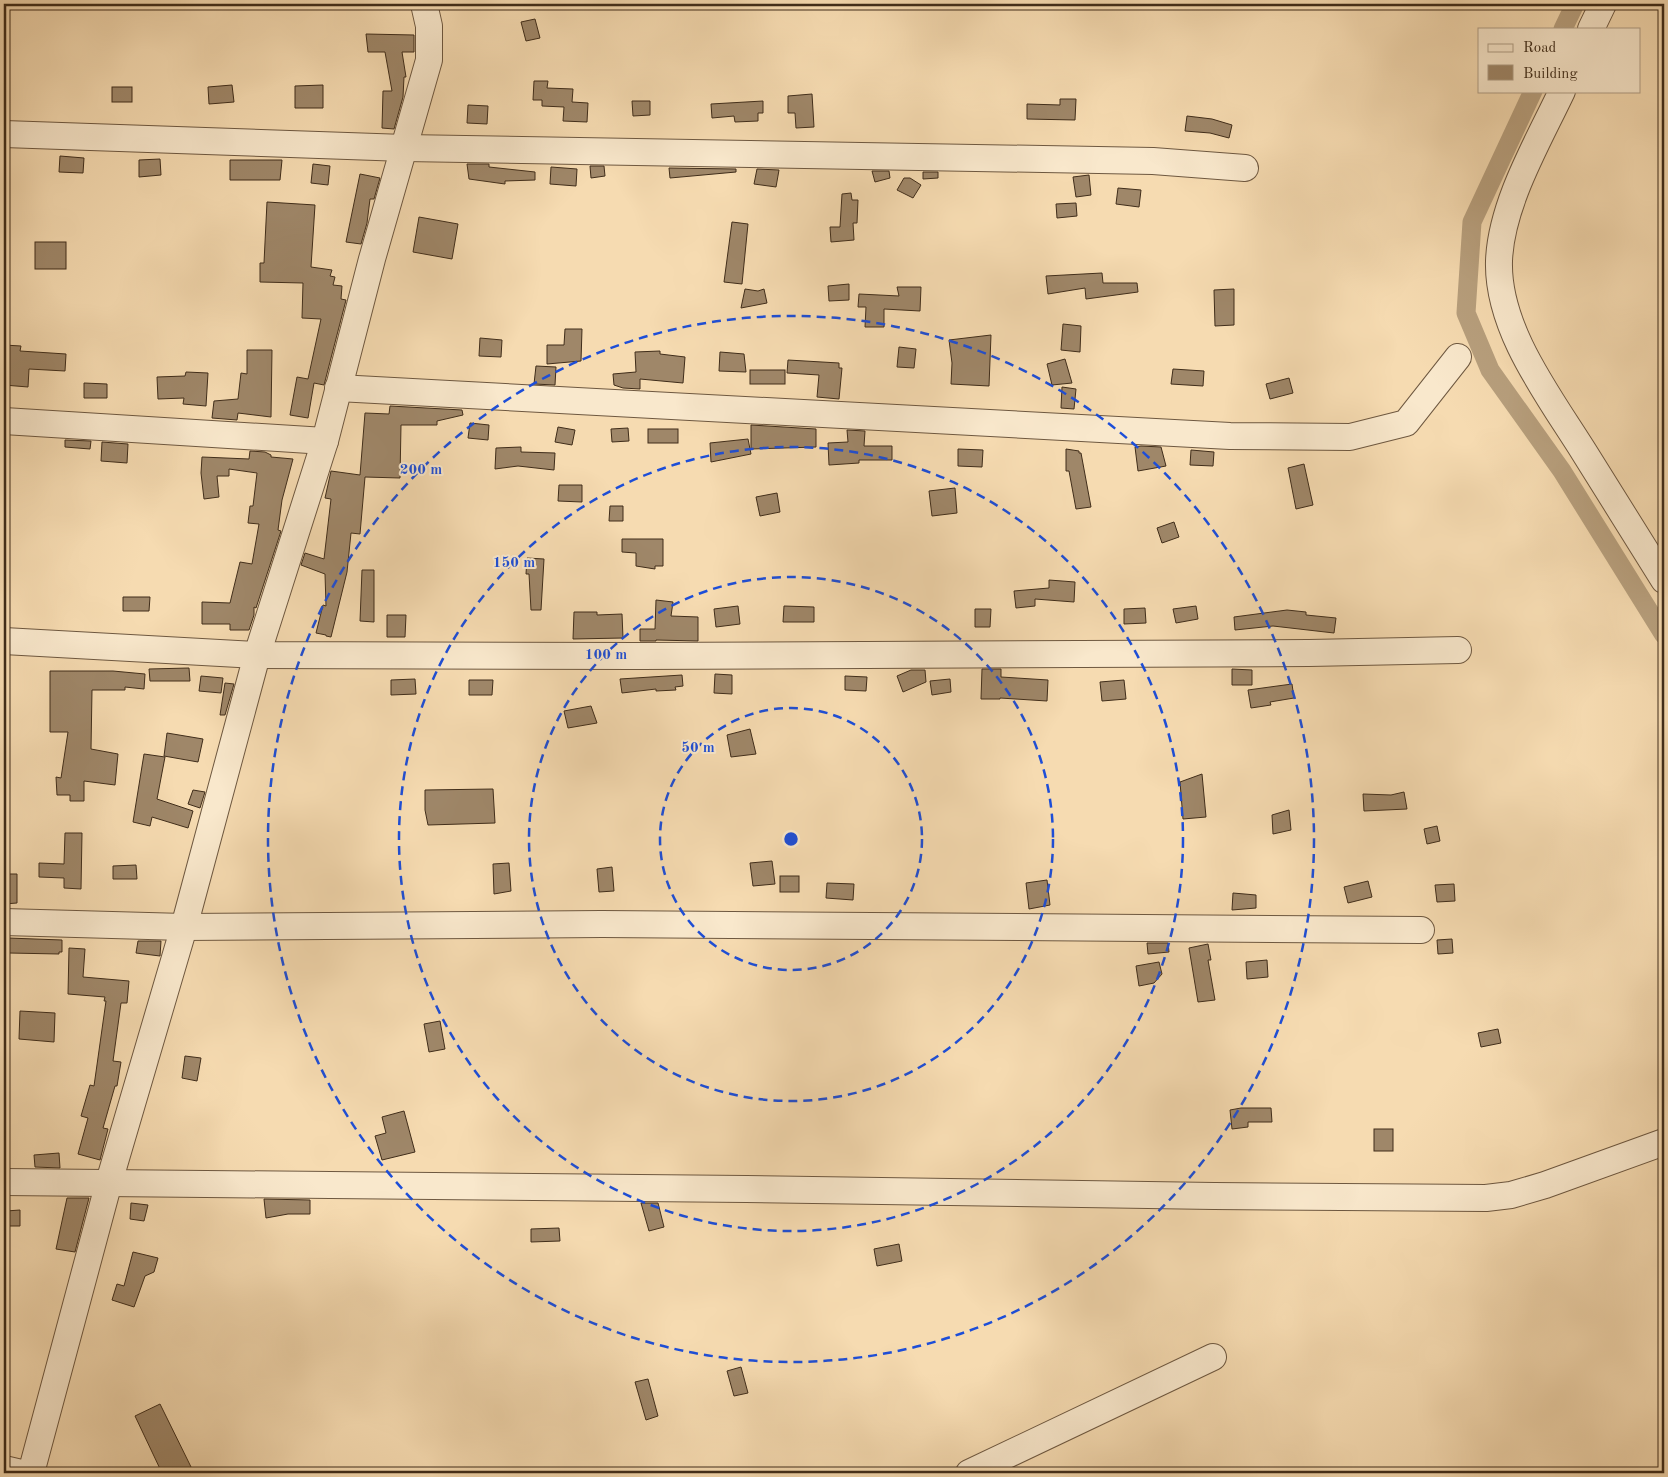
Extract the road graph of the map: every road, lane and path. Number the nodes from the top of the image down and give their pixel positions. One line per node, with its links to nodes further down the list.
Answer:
1 (424, 4): 6 (street)
2 (1603, 4): 3 (street)
3 (1591, 28)
4 (1562, 92): 12 (street)
5 (4, 134): 6 (street)
6 (405, 148): 7 (street); 9 (street)
7 (1245, 168)
8 (1458, 357): 9 (street)
9 (338, 388): 11 (street)
10 (4, 421): 11 (street)
11 (325, 441): 15 (street)
12 (1664, 580)
13 (4, 642): 15 (street)
14 (1458, 650): 15 (street)
15 (257, 654): 17 (street)
16 (4, 922): 17 (street)
17 (184, 927): 18 (street); 21 (street)
18 (1422, 930)
19 (1664, 1142): 21 (street)
20 (4, 1182): 21 (street)
21 (109, 1182): 25 (street)
22 (1213, 1357): 26 (street)
23 (4, 1469): 24 (street)
24 (21, 1473)
25 (31, 1473)
26 (969, 1473)

